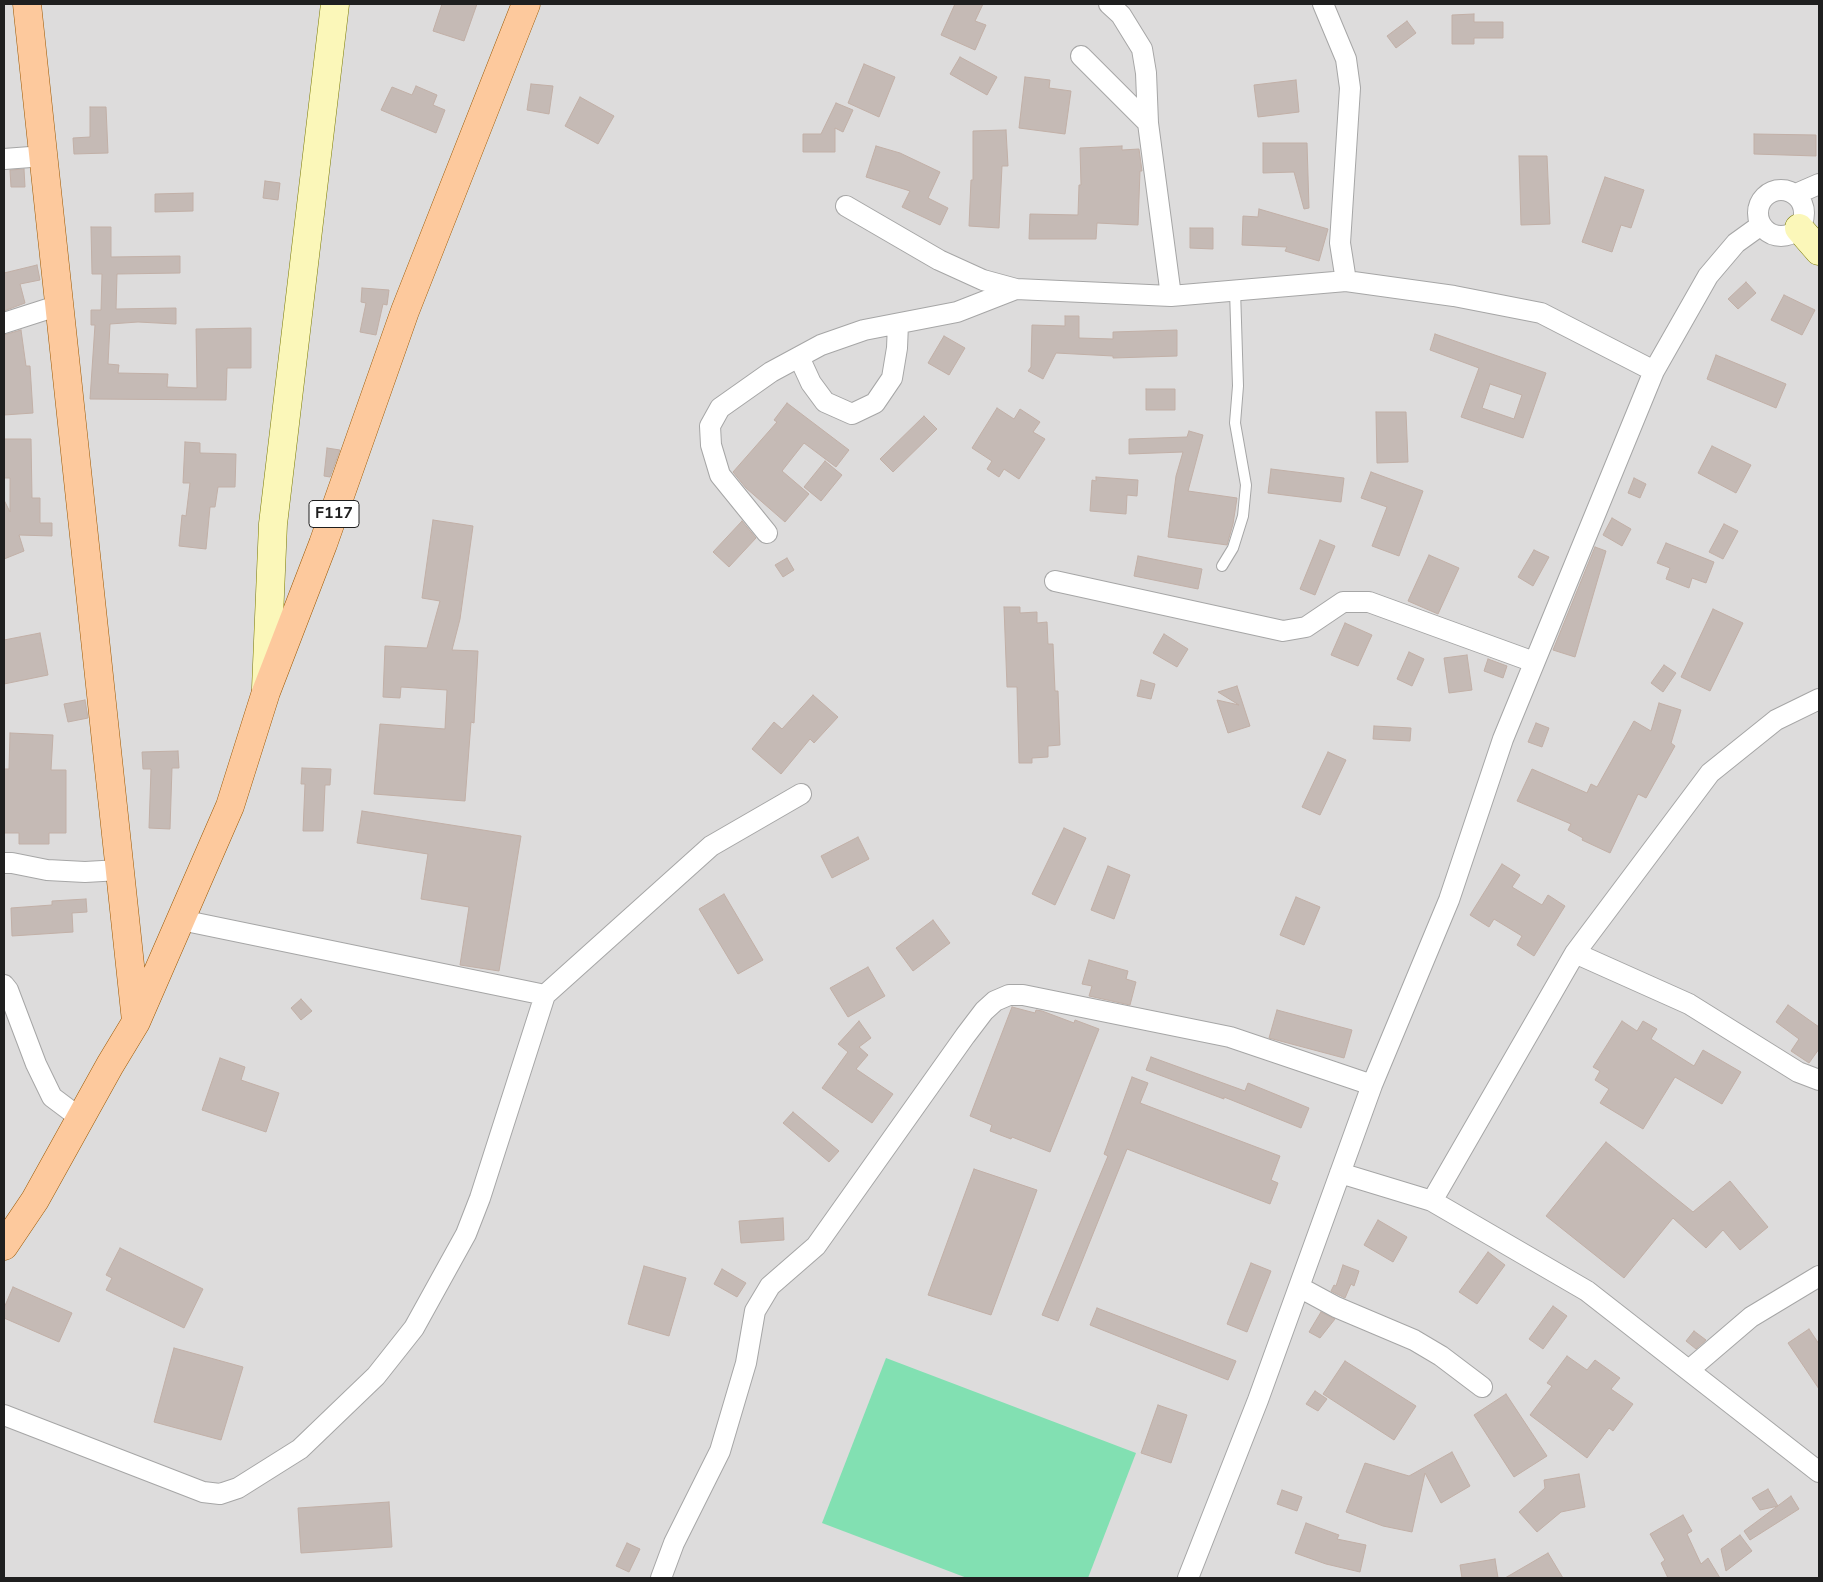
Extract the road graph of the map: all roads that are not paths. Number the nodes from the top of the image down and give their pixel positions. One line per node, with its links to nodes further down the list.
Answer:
1 (28, 4): 8 (main road)
2 (335, 4): 29 (main road)
3 (526, 4): 29 (main road, F117)
4 (1109, 4): 7 (street)
5 (1323, 4): 16 (street)
6 (1082, 56): 7 (street)
7 (1148, 123): 19 (street)
8 (44, 156): 9 (street); 20 (main road)
9 (4, 160)
10 (1819, 184): 11 (street)
11 (1796, 194): 13 (street); 14 (street)
12 (846, 206): 17 (street)
13 (1761, 225): 14 (street); 24 (street)
14 (1799, 228): 15 (main road)
15 (1819, 251)
16 (1346, 281): 18 (street); 24 (street)
17 (1016, 289): 19 (street); 22 (street)
18 (1235, 290): 19 (street); 26 (lane)
19 (1171, 296)
20 (60, 305): 21 (street); 33 (main road)
21 (4, 323)
22 (898, 324): 23 (street); 23 (street)
23 (800, 357): 25 (street)
24 (1654, 371): 28 (street)
25 (767, 533)
26 (1222, 566)
27 (1055, 581): 28 (street)
28 (1534, 662): 40 (street)
29 (266, 692): 34 (main road, F117)
30 (1819, 700): 35 (street)
31 (801, 794): 37 (street)
32 (4, 863): 33 (street)
33 (120, 870): 38 (main road)
34 (181, 920): 37 (street); 38 (main road, F117)
35 (1574, 953): 39 (street); 43 (street)
36 (4, 985): 41 (street)
37 (545, 995): 49 (street)
38 (136, 1022): 41 (main road)
39 (1819, 1080)
40 (1372, 1085): 42 (street); 51 (street)
41 (80, 1118): 44 (main road)
42 (1340, 1173): 43 (street); 46 (street)
43 (1432, 1201): 47 (street)
44 (4, 1246)
45 (1819, 1276): 47 (street)
46 (1299, 1288): 48 (street); 52 (street)
47 (1689, 1370): 50 (street)
48 (1482, 1387)
49 (4, 1415)
50 (1819, 1472)
51 (661, 1578)
52 (1188, 1578)

